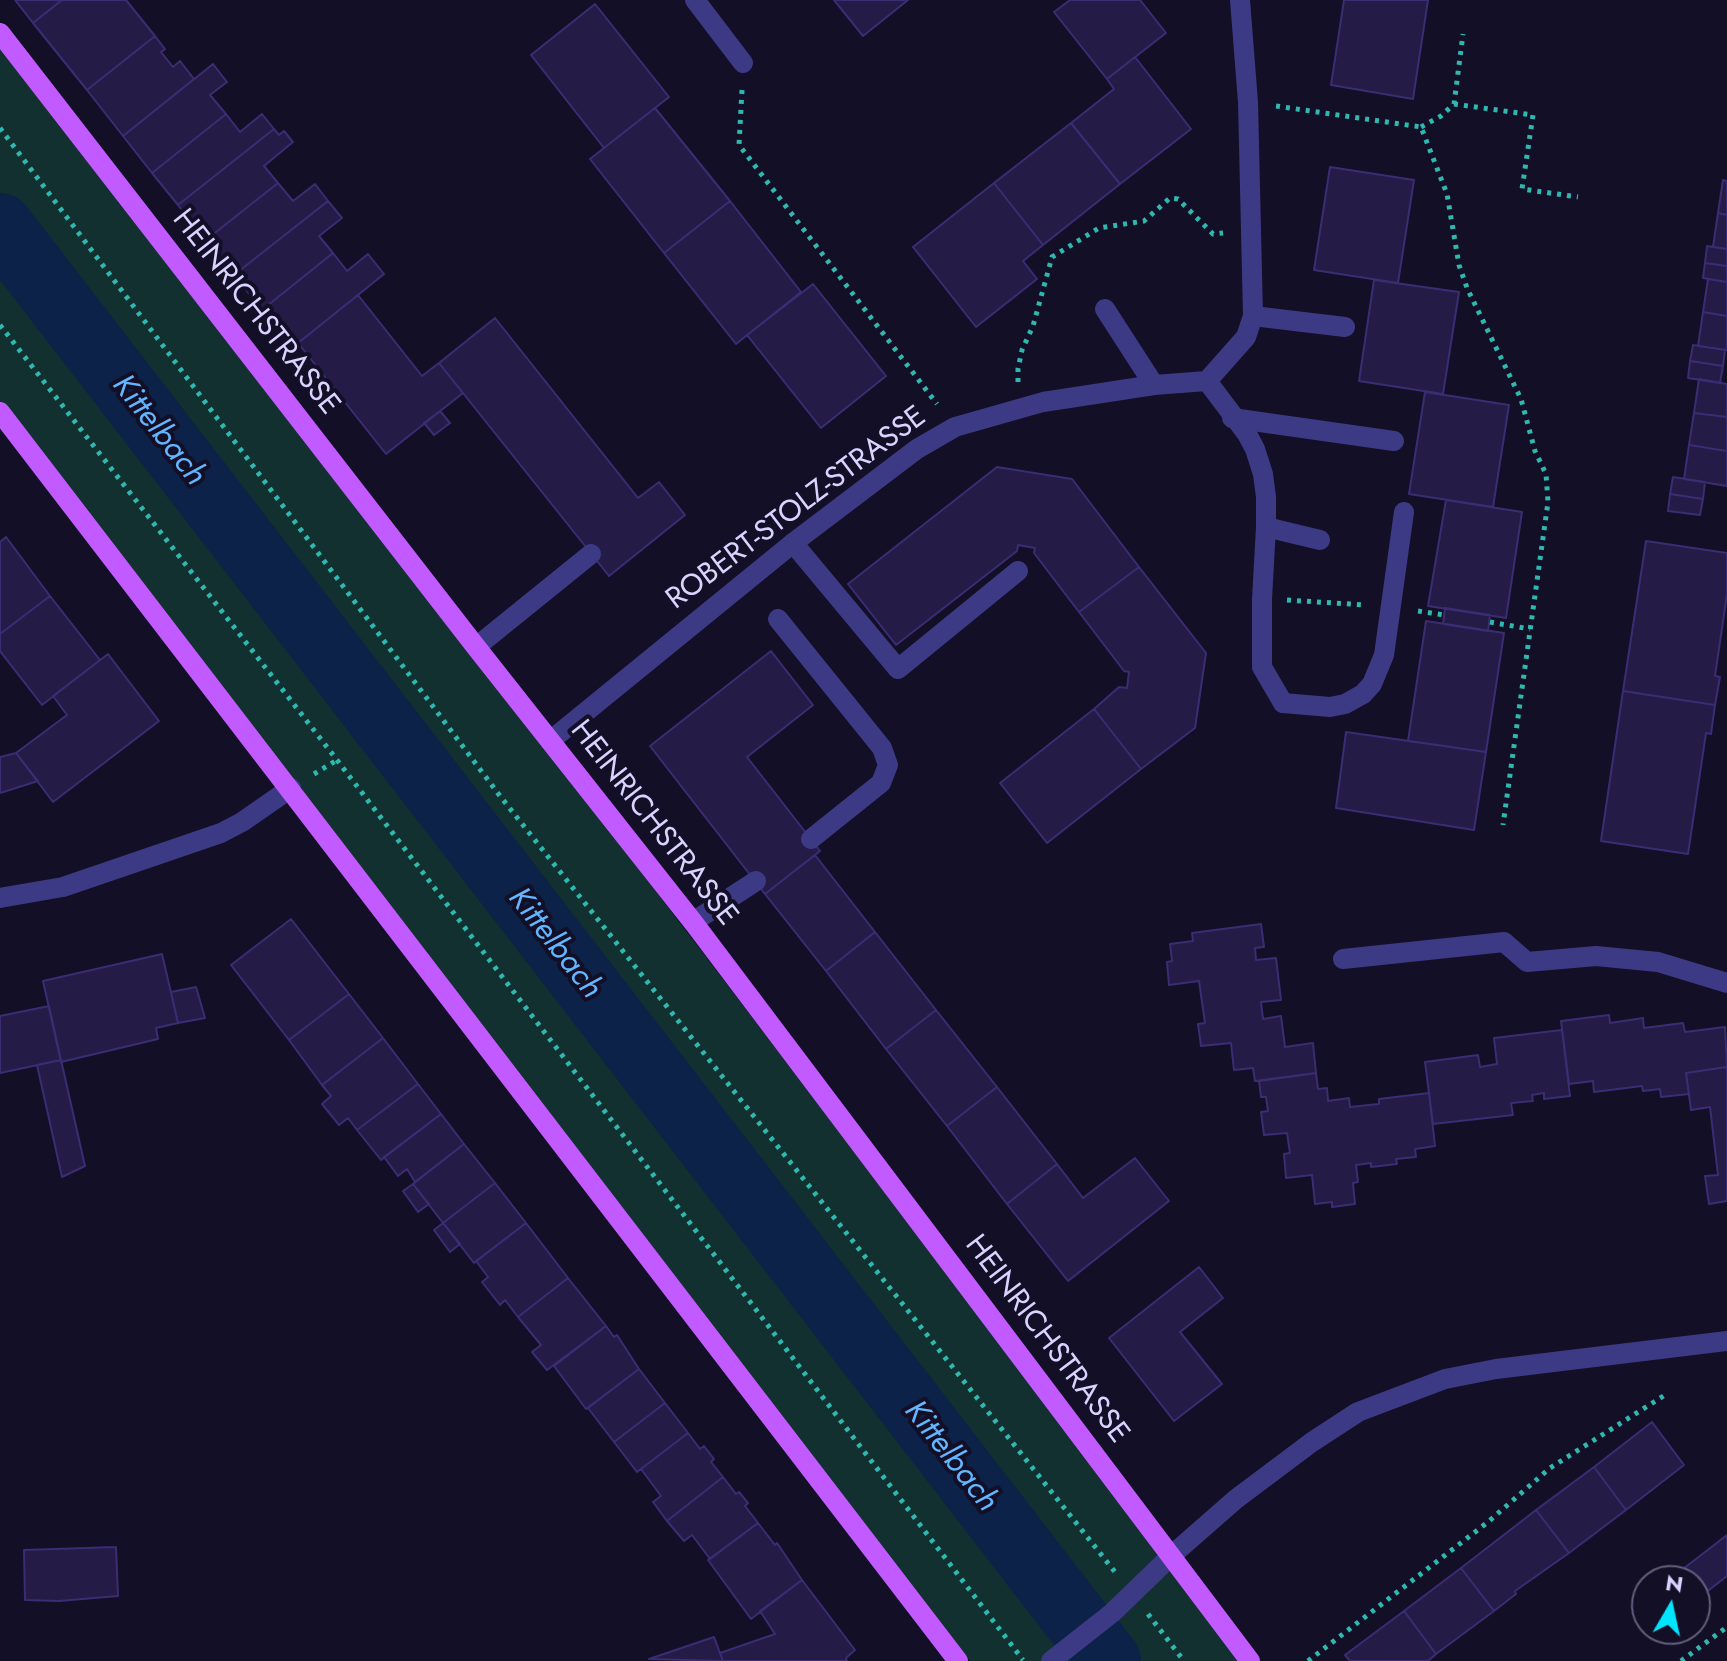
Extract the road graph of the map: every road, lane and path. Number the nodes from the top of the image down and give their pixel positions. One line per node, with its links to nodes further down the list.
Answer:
1 (695, 0): 5 (street)
2 (1240, 0): 6 (street)
3 (0, 33): 35 (main road, HEINRICHSTRASSE)
4 (1463, 34): 7 (path)
5 (743, 63): 21 (path)
6 (1248, 102): 8 (path); 11 (street)
7 (1454, 104): 8 (path); 10 (path)
8 (1421, 127): 34 (path)
9 (0, 128): 48 (path)
10 (1578, 197)
11 (1250, 230): 13 (street); 18 (path)
12 (1105, 309): 17 (street)
13 (1253, 316): 15 (street); 16 (street)
14 (0, 325): 52 (path)
15 (1345, 327)
16 (1207, 381): 17 (street, ROBERT-STOLZ-STRASSE); 20 (street)
17 (1154, 385): 18 (street, ROBERT-STOLZ-STRASSE)
18 (1019, 407): 21 (street, ROBERT-STOLZ-STRASSE)
19 (0, 412): 37 (main road)
20 (1232, 418): 22 (street); 24 (street)
21 (955, 427): 26 (street, ROBERT-STOLZ-STRASSE)
22 (1394, 441)
23 (1404, 512): 30 (street)
24 (1266, 527): 25 (street); 29 (street)
25 (1320, 540)
26 (793, 543): 28 (street); 36 (street, ROBERT-STOLZ-STRASSE)
27 (591, 554): 35 (street)
28 (1018, 571)
29 (1262, 599): 30 (path); 30 (street)
30 (1391, 607): 31 (path)
31 (1444, 615)
32 (778, 619): 39 (street)
33 (1490, 622): 34 (path)
34 (1530, 629): 38 (path)
35 (476, 647): 36 (main road, HEINRICHSTRASSE)
36 (550, 741): 42 (main road, HEINRICHSTRASSE)
37 (291, 788): 41 (street); 51 (main road)
38 (1503, 825)
39 (811, 839)
40 (756, 881): 42 (street)
41 (0, 898)
42 (693, 922): 47 (main road, HEINRICHSTRASSE)
43 (1343, 959): 44 (street)
44 (1727, 983)
45 (1727, 1341): 47 (street)
46 (1665, 1395): 55 (path)
47 (1172, 1555): 48 (street); 54 (main road, HEINRICHSTRASSE)
48 (1133, 1594): 50 (street); 53 (path)
49 (1727, 1627): 56 (path)
50 (1053, 1660)
51 (958, 1661)
52 (1023, 1661)
53 (1184, 1661)
54 (1250, 1661)
55 (1308, 1661)
56 (1681, 1661)

